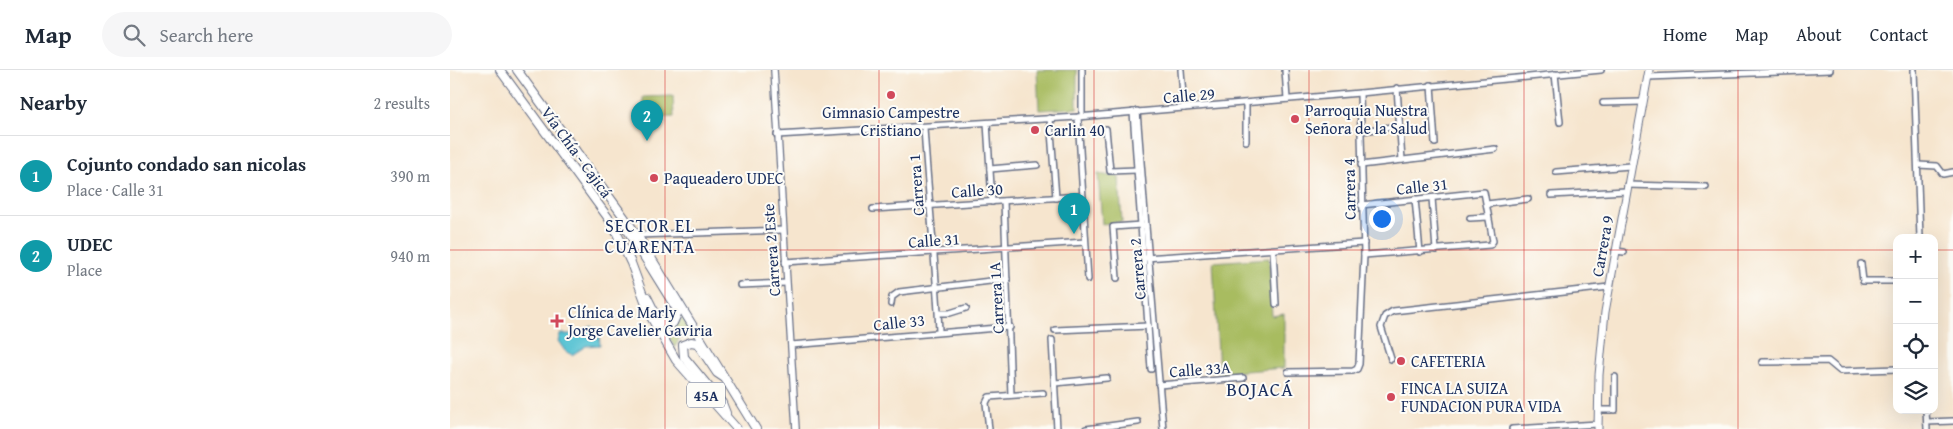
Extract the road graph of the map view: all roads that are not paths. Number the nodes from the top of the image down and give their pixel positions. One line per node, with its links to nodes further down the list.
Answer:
1 (500, 70): 84 (highway, Vía Chía - Cajicá / 45A)
2 (517, 70): 56 (highway, 45A)
3 (774, 70): 29 (street, Carrera 2 Este)
4 (1082, 70): 21 (street)
5 (1181, 70): 19 (street)
6 (1285, 70): 15 (street)
7 (1601, 70): 11 (street, Calle 29)
8 (1830, 70): 10 (street)
9 (1914, 70): 36 (street)
10 (1648, 73): 18 (main road, Carrera 9)
11 (1555, 74): 12 (street, Calle 29); 23 (street)
12 (1431, 85): 13 (street, Calle 29); 31 (street)
13 (1397, 88): 14 (street, Calle 29); 25 (street)
14 (1360, 93): 15 (street, Calle 29); 28 (street, Carrera 4)
15 (1286, 99): 16 (street, Calle 29)
16 (1246, 102): 19 (street, Calle 29); 30 (street)
17 (1603, 102): 18 (street)
18 (1643, 102): 37 (main road, Carrera 9)
19 (1184, 108): 20 (street, Calle 29)
20 (1135, 111): 21 (street, Calle 29); 39 (street, Carrera 2); 59 (street)
21 (1080, 116): 22 (street, Calle 29); 45 (street)
22 (1050, 118): 24 (street, Calle 29); 46 (street)
23 (1560, 122)
24 (987, 123): 26 (street, Calle 29); 38 (street)
25 (1400, 126): 28 (street); 33 (street)
26 (924, 127): 29 (street, Calle 29); 54 (street, Carrera 1)
27 (1106, 129): 39 (street)
28 (1361, 131): 35 (street, Carrera 4)
29 (777, 135): 60 (street, Carrera 2 Este)
30 (1246, 141)
31 (1435, 143)
32 (1496, 149): 33 (street)
33 (1402, 160): 35 (street)
34 (1037, 165): 38 (street)
35 (1361, 165): 53 (street, Carrera 4)
36 (1918, 165): 41 (street); 62 (street)
37 (1630, 166): 40 (street); 43 (main road, Carrera 9)
38 (990, 169): 51 (street)
39 (1138, 170): 59 (street, Carrera 2)
40 (1556, 172)
41 (1953, 172)
42 (1706, 187): 43 (street)
43 (1626, 188): 44 (street); 68 (main road, Carrera 9)
44 (1551, 195)
45 (1082, 196): 46 (street, Calle 30); 63 (street)
46 (1056, 198): 50 (street, Calle 30)
47 (1432, 198): 49 (street, Calle 31); 52 (street, Calle 31); 67 (street)
48 (1528, 199): 52 (street)
49 (1415, 200): 53 (street, Calle 31); 70 (street)
50 (1004, 201): 51 (street, Calle 30); 65 (street, Carrera 1A)
51 (992, 202): 54 (street, Calle 30)
52 (1486, 204): 57 (street)
53 (1361, 205): 64 (street, Carrera 4)
54 (929, 206): 55 (street, Calle 30); 69 (street, Carrera 1)
55 (873, 209)
56 (624, 215): 61 (highway, 45A); 84 (highway)
57 (1488, 217): 58 (street); 67 (street)
58 (1470, 218)
59 (1144, 226): 73 (street, Carrera 2); 76 (street)
60 (783, 230): 61 (street); 74 (street, Carrera 2 Este)
61 (637, 234): 104 (highway, 45A)
62 (1920, 234)
63 (1085, 242): 65 (street, Calle 31); 78 (street)
64 (1364, 244): 66 (street); 72 (street, Carrera 4)
65 (1006, 247): 69 (street, Calle 31); 77 (street, Carrera 1A)
66 (1273, 250): 73 (street); 87 (street)
67 (1436, 250): 70 (street)
68 (1615, 251): 71 (street); 83 (main road, Carrera 9)
69 (934, 252): 74 (street, Calle 31); 82 (street, Carrera 1)
70 (1420, 252): 72 (street)
71 (1624, 252)
72 (1364, 255): 100 (street, Carrera 4)
73 (1146, 258): 85 (street, Carrera 2)
74 (785, 262): 80 (street, Carrera 2 Este)
75 (1861, 264): 79 (street)
76 (1116, 278)
77 (1007, 279): 82 (street); 90 (street, Carrera 1A)
78 (1088, 279)
79 (1893, 281)
80 (786, 283): 81 (street); 95 (street, Carrera 2 Este)
81 (740, 286)
82 (938, 286): 86 (street); 89 (street, Carrera 1)
83 (1609, 287): 96 (street); 109 (main road, Carrera 9)
84 (641, 290): 111 (highway, Vía Chía - Cajicá / 45A)
85 (1150, 302): 91 (street); 106 (street, Carrera 2)
86 (891, 304)
87 (1276, 304)
88 (966, 308): 89 (street)
89 (939, 314): 93 (street, Carrera 1)
90 (1010, 326): 93 (street, Calle 33); 108 (street, Carrera 1A)
91 (1149, 326): 92 (street); 98 (street)
92 (1055, 330)
93 (940, 331): 95 (street, Calle 33)
94 (1052, 340): 105 (street)
95 (791, 346): 118 (street, Carrera 2 Este)
96 (1391, 359)
97 (1762, 362): 99 (street)
98 (1151, 369)
99 (1893, 369)
100 (1288, 372)
101 (1615, 377): 109 (street)
102 (1107, 378): 105 (street)
103 (1243, 378): 106 (street, Calle 33A)
104 (726, 379): 111 (highway); 117 (highway, 45A)
105 (1055, 383): 120 (street)
106 (1158, 384): 122 (street, Carrera 2)
107 (1043, 393): 108 (street)
108 (1012, 395): 119 (street)
109 (1598, 410): 115 (main road, Carrera 9)
110 (1926, 414): 114 (street)
111 (728, 418): 116 (highway, Vía Chía - Cajicá / 45A)
112 (1953, 421): 114 (street)
113 (1138, 422): 121 (street)
114 (1927, 422): 124 (street)
115 (1598, 427): 123 (street)
116 (737, 429)
117 (756, 429)
118 (796, 429)
119 (989, 429)
120 (1057, 429)
121 (1086, 429)
122 (1163, 429)
123 (1512, 429)
124 (1927, 429)

